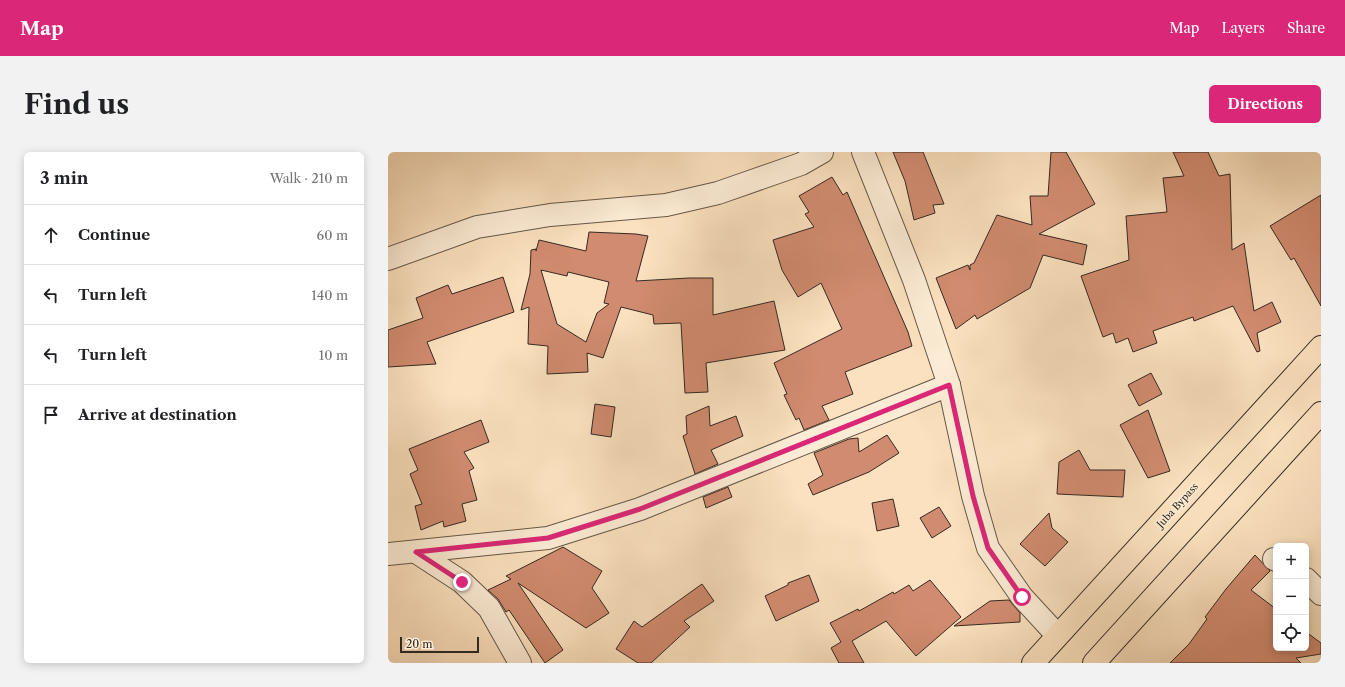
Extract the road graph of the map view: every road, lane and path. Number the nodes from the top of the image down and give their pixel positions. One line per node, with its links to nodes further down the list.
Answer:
1 (822, 152): 3 (street)
2 (863, 152): 6 (street)
3 (798, 158): 4 (street)
4 (388, 259)
5 (1321, 347): 12 (main road, Juba Bypass)
6 (949, 385): 8 (street); 12 (street)
7 (1321, 413): 15 (main road)
8 (416, 552): 9 (street); 13 (street)
9 (388, 554)
10 (1309, 582): 11 (street)
11 (1321, 594)
12 (1057, 635): 14 (main road, Juba Bypass)
13 (520, 663)
14 (1033, 663)
15 (1094, 663)

